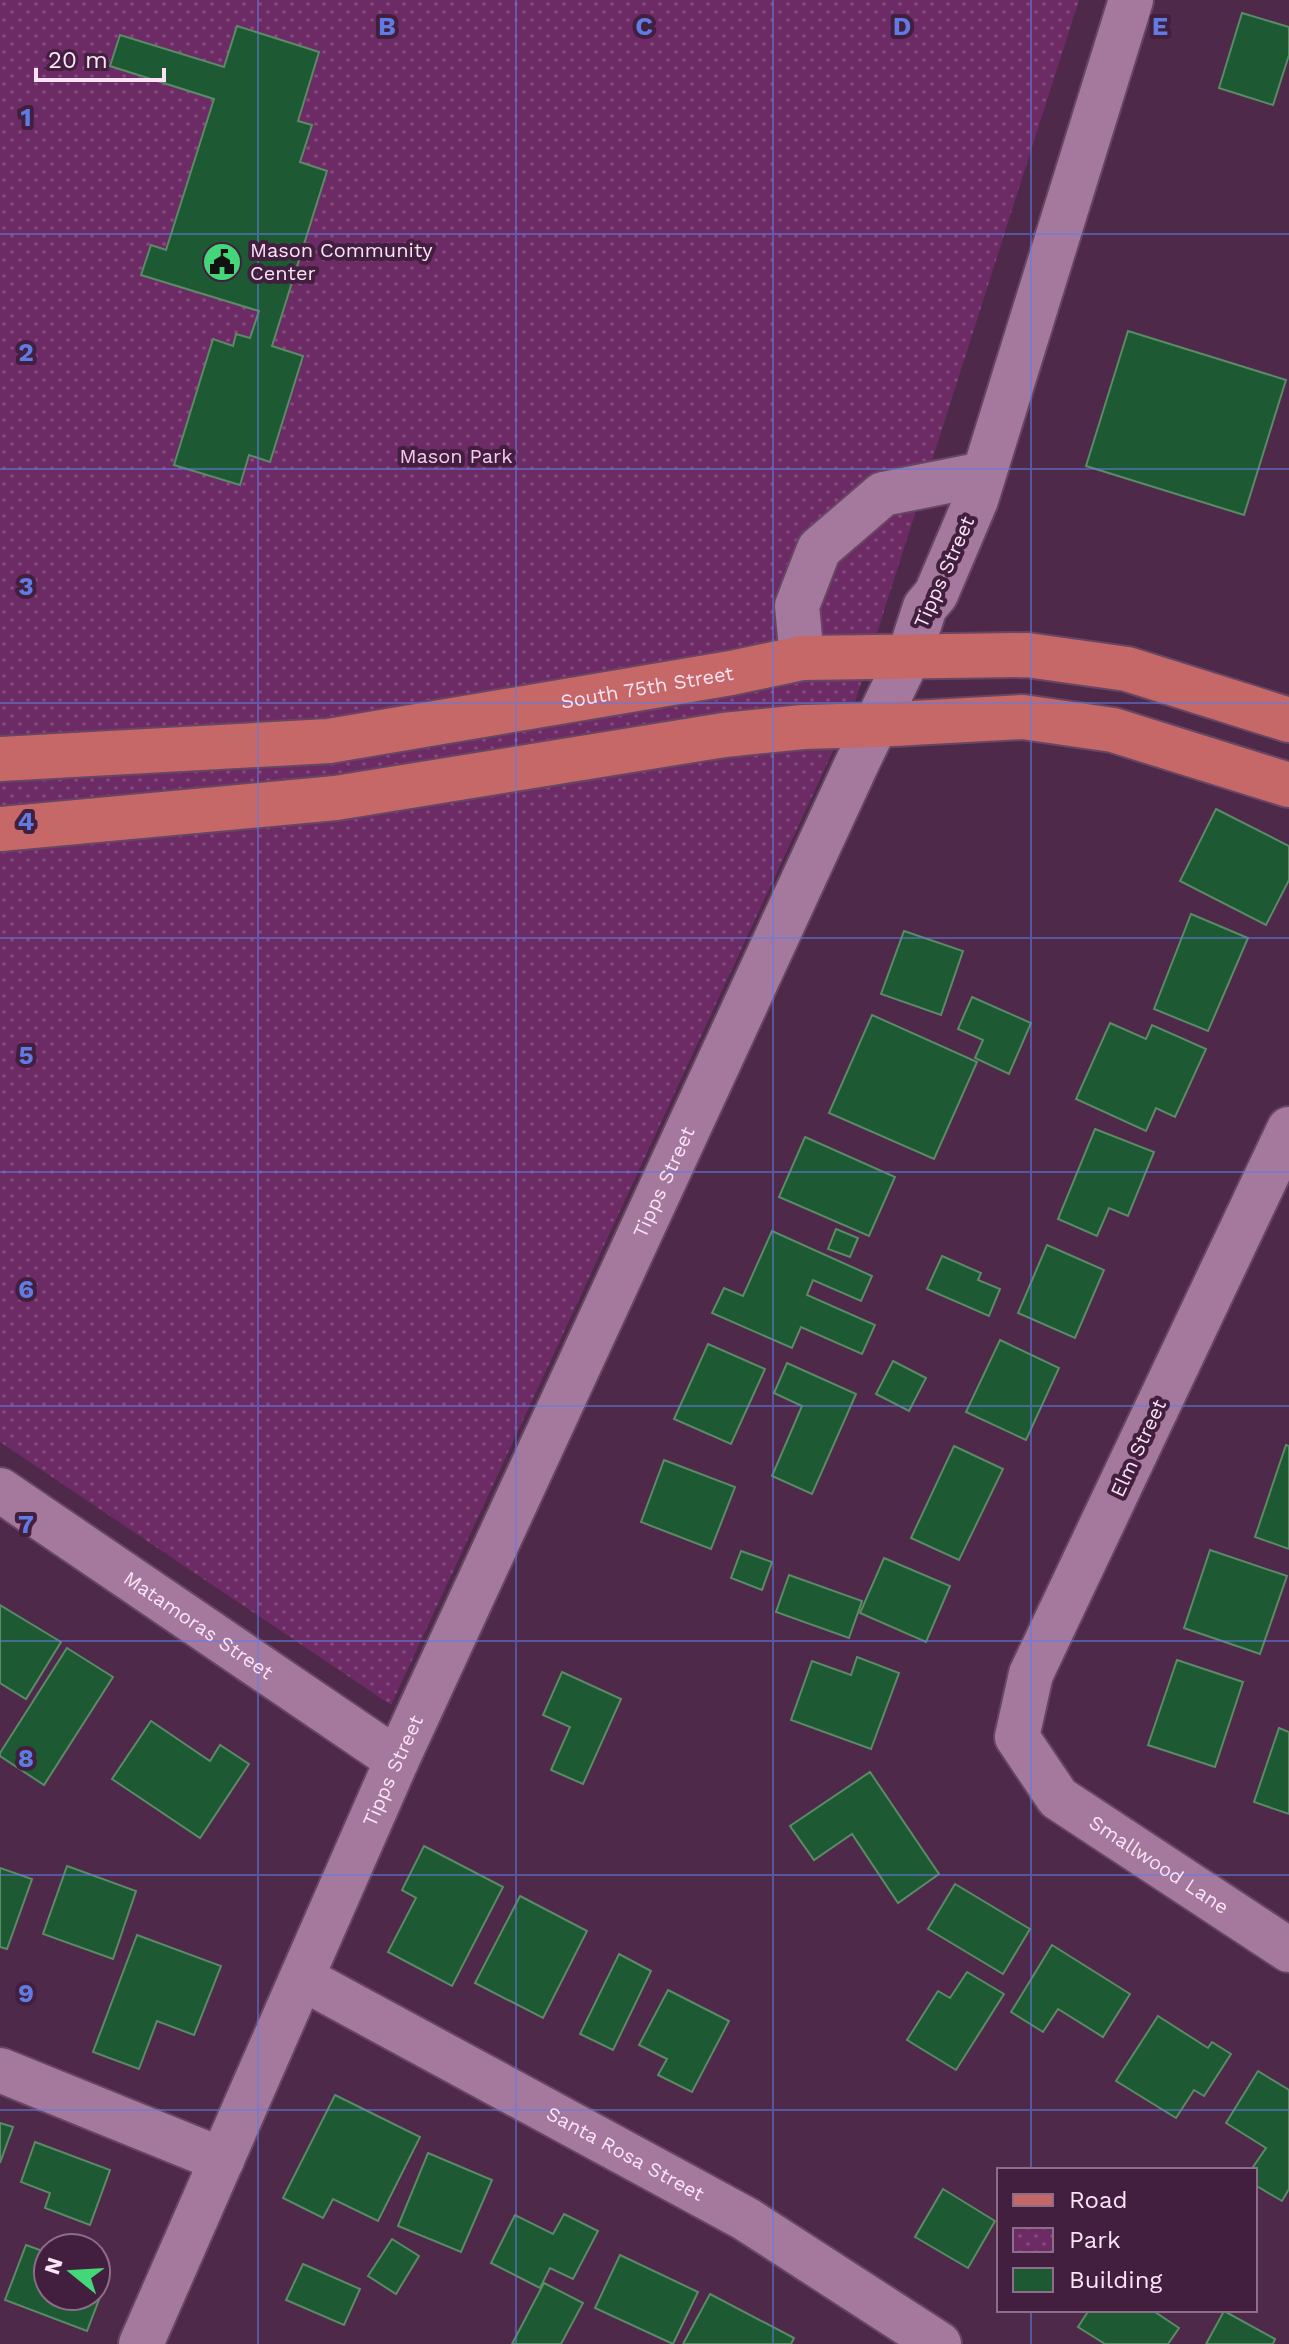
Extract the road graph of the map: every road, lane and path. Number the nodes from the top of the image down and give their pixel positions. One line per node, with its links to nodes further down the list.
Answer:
1 (1131, 0): 2 (street, Tipps Street)
2 (983, 474): 3 (street, Tipps Street); 4 (street)
3 (909, 656): 4 (main road, South 75th Street); 5 (main road, South 75th Street); 6 (street, Tipps Street)
4 (802, 658): 7 (main road, South 75th Street)
5 (1289, 720)
6 (875, 725): 8 (main road); 9 (main road); 12 (street, Tipps Street)
7 (0, 759)
8 (1289, 785)
9 (0, 829)
10 (1289, 1129): 13 (street, Elm Street)
11 (0, 1490): 12 (street, Matamoras Street)
12 (397, 1760): 15 (street, Tipps Street)
13 (1038, 1768): 14 (street, Smallwood Lane)
14 (1289, 1950)
15 (302, 1978): 17 (street, Tipps Street); 19 (street, Santa Rosa Street)
16 (0, 2070): 17 (street)
17 (222, 2160): 18 (street, Tipps Street)
18 (141, 2344)
19 (939, 2344)

